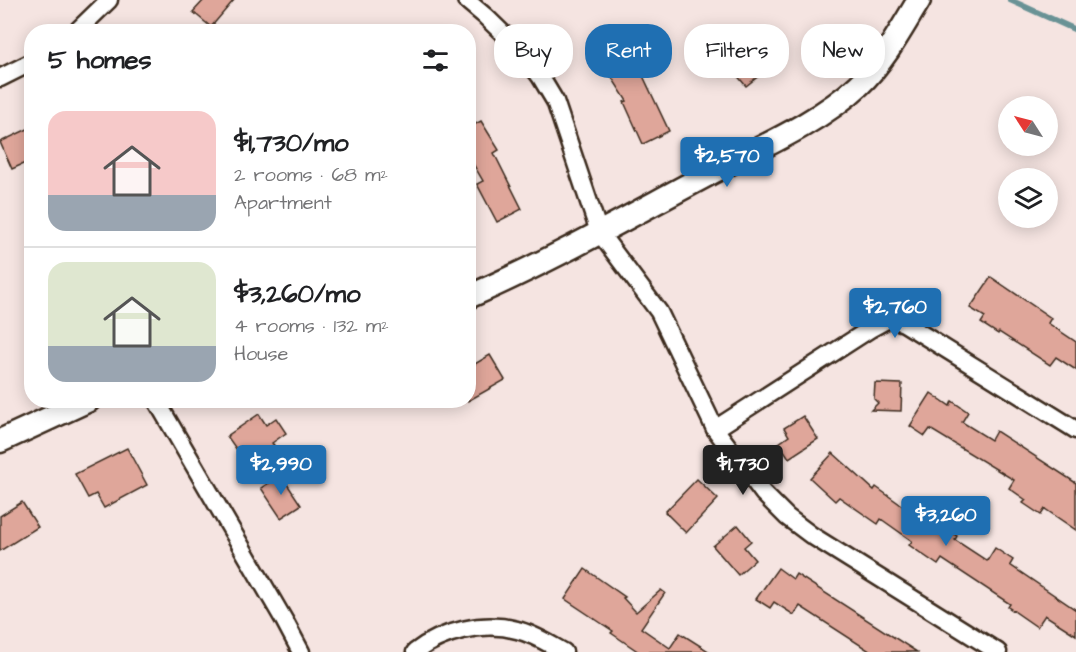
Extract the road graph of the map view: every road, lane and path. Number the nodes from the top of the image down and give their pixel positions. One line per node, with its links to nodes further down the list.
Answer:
1 (109, 0): 4 (street)
2 (466, 0): 7 (street)
3 (919, 0): 7 (street)
4 (84, 24)
5 (24, 66): 6 (street)
6 (0, 78)
7 (599, 232): 8 (street); 11 (street)
8 (476, 293)
9 (72, 408): 13 (street)
10 (161, 408): 14 (street)
11 (715, 429): 12 (street); 17 (street)
12 (1076, 430)
13 (0, 441)
14 (301, 652)
15 (415, 652): 16 (street)
16 (564, 652)
17 (998, 652)

